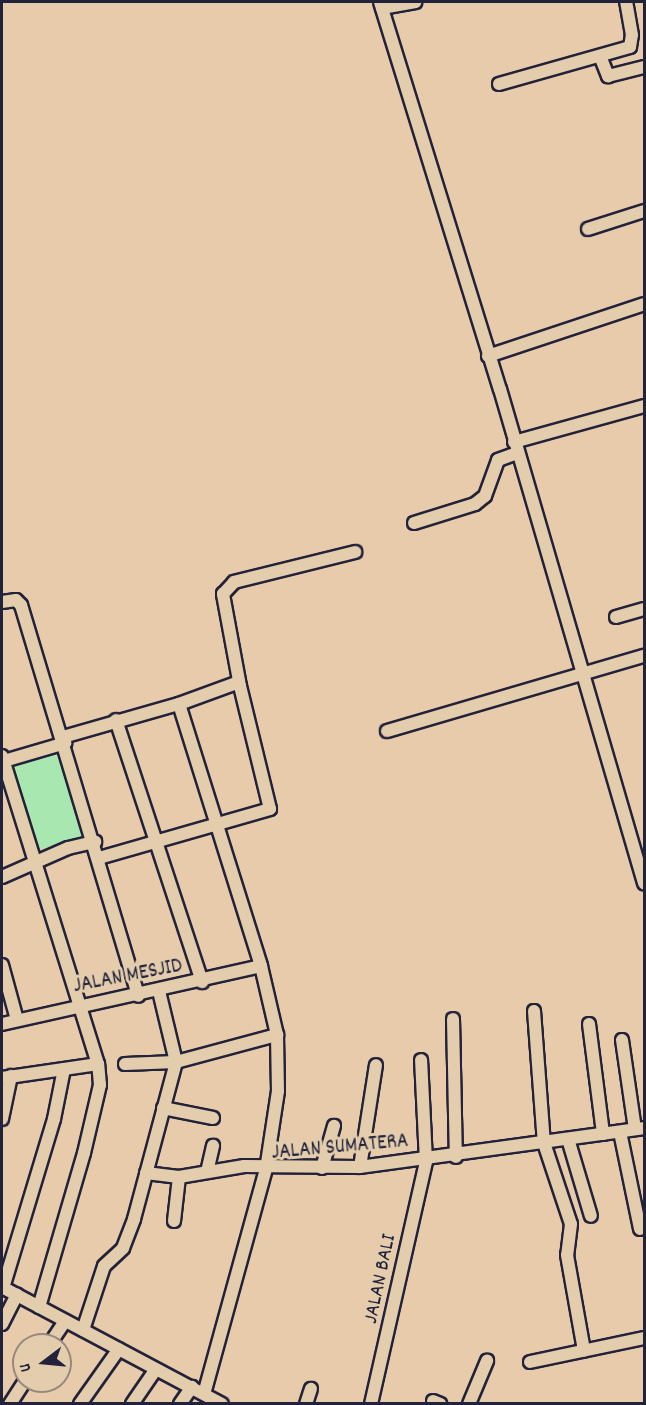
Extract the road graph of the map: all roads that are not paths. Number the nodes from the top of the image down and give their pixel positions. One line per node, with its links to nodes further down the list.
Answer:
1 (415, 2): 3 (street)
2 (626, 2): 4 (street)
3 (381, 5): 10 (street)
4 (600, 56): 5 (street); 6 (street)
5 (645, 67)
6 (499, 84)
7 (645, 211): 8 (street)
8 (588, 229)
9 (645, 304): 10 (street)
10 (488, 356): 12 (street)
11 (645, 406): 12 (street)
12 (515, 447): 13 (street); 19 (street)
13 (414, 523)
14 (355, 552): 20 (street)
15 (2, 603): 24 (street)
16 (645, 609): 17 (street)
17 (616, 617)
18 (645, 656): 19 (street)
19 (583, 674): 23 (street); 32 (street)
20 (239, 682): 21 (street); 26 (street)
21 (179, 704): 22 (street); 26 (street)
22 (116, 720): 24 (street); 27 (street)
23 (387, 731)
24 (64, 740): 25 (street); 28 (street)
25 (3, 759): 30 (street)
26 (215, 824): 27 (street); 34 (street)
27 (156, 841): 29 (street); 35 (street)
28 (95, 842): 29 (street); 30 (street)
29 (99, 858): 37 (street)
30 (36, 865): 31 (street); 38 (street)
31 (2, 878)
32 (645, 883)
33 (2, 965): 41 (street)
34 (261, 966): 35 (street, JALAN MESJID); 44 (street)
35 (202, 982): 36 (street, JALAN MESJID)
36 (159, 991): 37 (street, JALAN MESJID); 47 (street)
37 (138, 996): 38 (street, JALAN MESJID)
38 (81, 1005): 41 (street, JALAN MESJID); 48 (street)
39 (534, 1011): 61 (street)
40 (453, 1019): 63 (street)
41 (17, 1020): 42 (street, JALAN MESJID)
42 (2, 1024)
43 (589, 1024): 59 (street)
44 (277, 1035): 47 (street); 67 (street)
45 (622, 1040): 57 (street)
46 (421, 1060): 64 (street, JALAN BALI)
47 (176, 1062): 49 (street); 53 (street)
48 (98, 1064): 51 (street); 76 (street)
49 (125, 1064)
50 (376, 1065): 65 (street)
51 (64, 1070): 52 (street); 74 (street)
52 (6, 1077): 55 (street)
53 (163, 1108): 54 (street); 69 (street)
54 (213, 1118)
55 (2, 1119)
56 (334, 1125): 66 (street)
57 (640, 1129): 58 (street, JALAN SUMATERA)
58 (620, 1132): 59 (street, JALAN SUMATERA); 73 (street)
59 (603, 1134): 60 (street, JALAN SUMATERA)
60 (568, 1139): 61 (street, JALAN SUMATERA); 71 (street)
61 (544, 1143): 63 (street, JALAN SUMATERA); 83 (street)
62 (213, 1146): 68 (street)
63 (456, 1157): 64 (street, JALAN SUMATERA)
64 (426, 1161): 65 (street, JALAN SUMATERA); 95 (street, JALAN BALI)
65 (360, 1167): 66 (street, JALAN SUMATERA)
66 (322, 1168): 67 (street, JALAN SUMATERA)
67 (266, 1169): 68 (street); 89 (street, JALAN SUMATERA)
68 (207, 1172): 70 (street)
69 (146, 1173): 70 (street); 79 (street)
70 (179, 1177): 72 (street)
71 (591, 1216)
72 (174, 1221)
73 (640, 1228)
74 (2, 1287): 75 (street)
75 (17, 1295): 76 (street); 78 (street)
76 (39, 1307): 77 (street)
77 (65, 1322): 79 (street); 80 (street)
78 (2, 1324)
79 (82, 1330): 82 (street)
80 (57, 1333)
81 (645, 1338): 83 (street)
82 (119, 1349): 86 (street); 90 (street)
83 (584, 1350): 85 (street)
84 (487, 1361): 96 (street)
85 (530, 1362)
86 (156, 1369): 87 (street); 91 (street)
87 (192, 1387): 89 (street); 92 (street)
88 (311, 1389): 94 (street)
89 (204, 1394): 93 (street)
90 (80, 1404)
91 (132, 1404)
92 (180, 1404)
93 (222, 1404)
94 (306, 1404)
95 (371, 1404)
96 (469, 1404)

